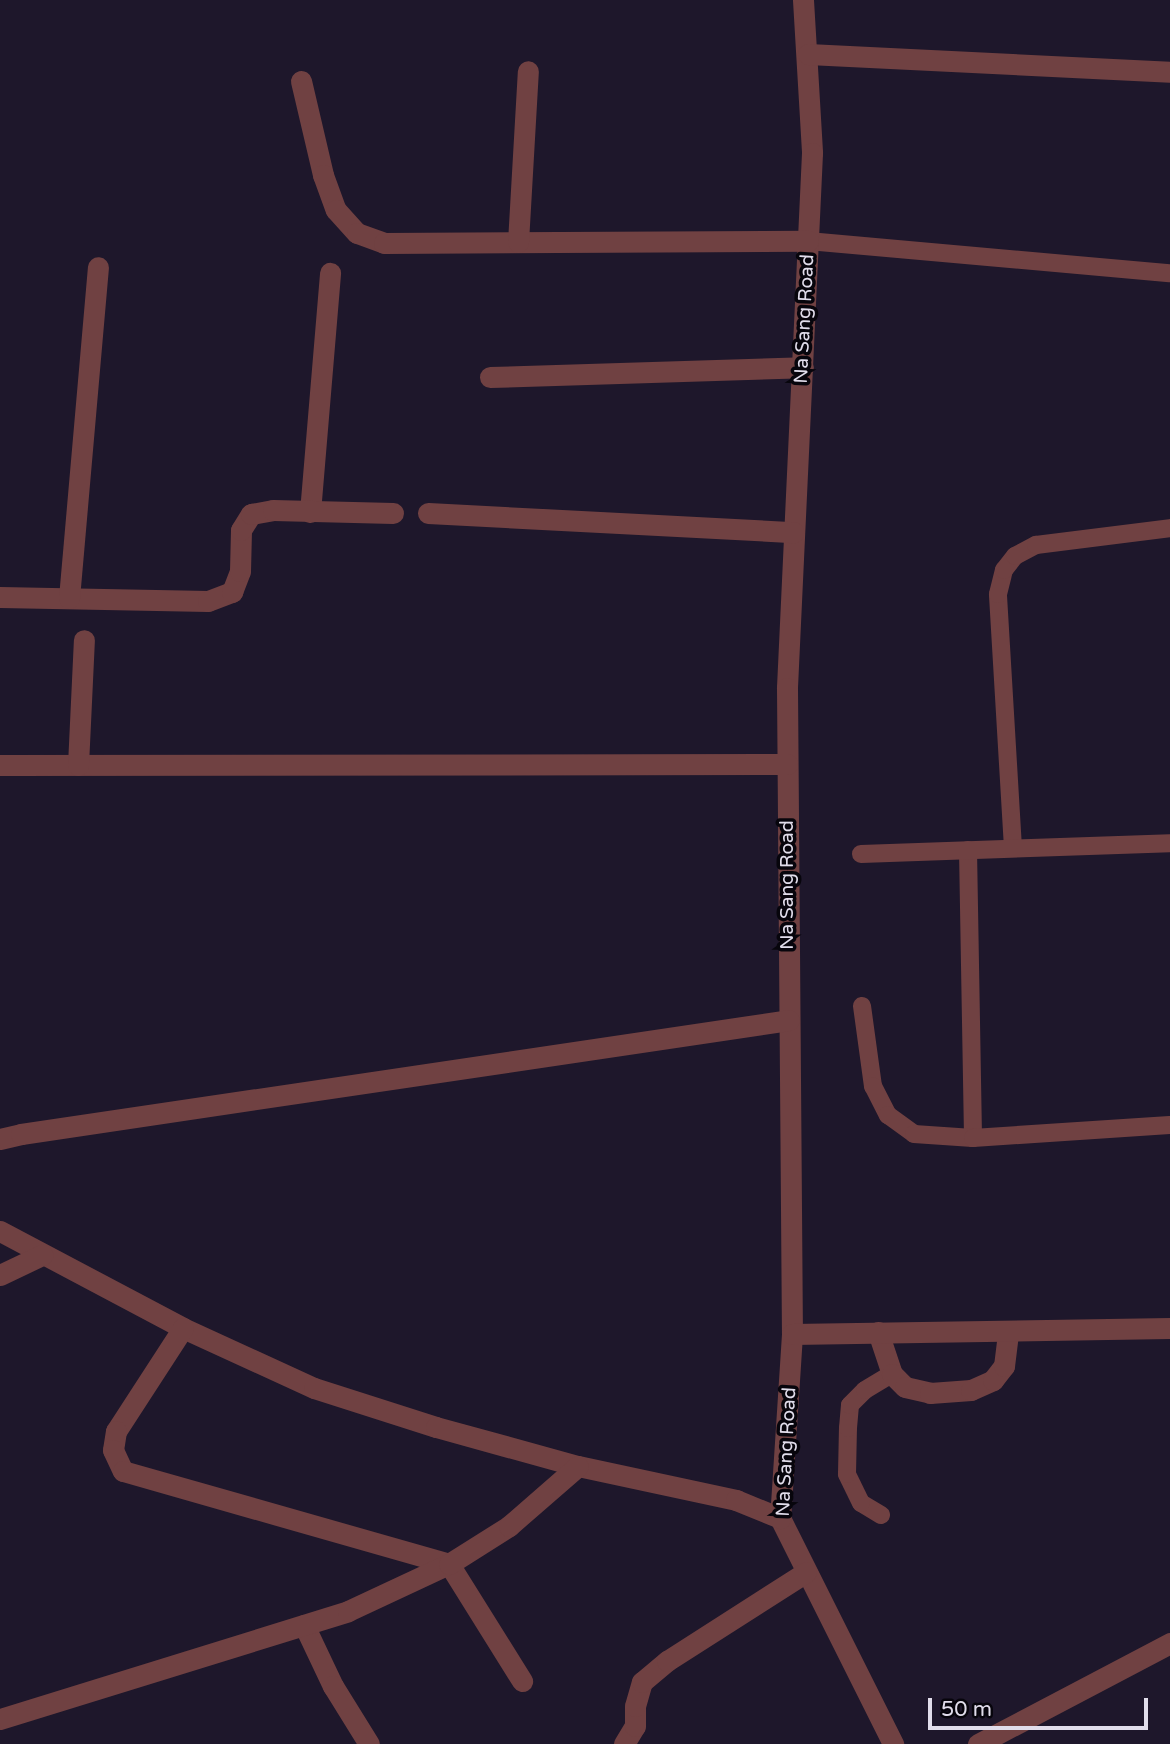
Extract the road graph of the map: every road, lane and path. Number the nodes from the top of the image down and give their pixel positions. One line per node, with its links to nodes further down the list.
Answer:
1 (803, 0): 2 (street, Na Sang Road)
2 (808, 54): 4 (street); 6 (street, Na Sang Road)
3 (528, 71): 7 (street)
4 (1170, 72)
5 (301, 81): 7 (street)
6 (808, 241): 7 (street); 10 (lane); 11 (street, Na Sang Road)
7 (518, 242)
8 (98, 267): 19 (street)
9 (330, 273): 13 (street)
10 (1170, 273)
11 (803, 367): 12 (street); 17 (street, Na Sang Road)
12 (490, 377)
13 (310, 512): 14 (street); 19 (street)
14 (393, 513)
15 (428, 513): 17 (street)
16 (1170, 528): 25 (lane)
17 (794, 532): 21 (street, Na Sang Road)
18 (0, 597): 19 (street)
19 (69, 598)
20 (84, 640): 23 (street)
21 (787, 764): 23 (street); 29 (street, Na Sang Road)
22 (0, 765): 23 (street)
23 (78, 765)
24 (1170, 843): 25 (lane)
25 (1013, 848): 26 (lane)
26 (968, 850): 27 (lane); 31 (lane)
27 (861, 854)
28 (862, 1006): 31 (lane)
29 (789, 1020): 32 (street); 40 (street, Na Sang Road)
30 (1170, 1125): 31 (lane)
31 (973, 1138)
32 (0, 1139)
33 (0, 1231): 34 (street)
34 (42, 1255): 35 (street); 36 (street)
35 (0, 1275)
36 (183, 1328): 42 (street); 45 (street)
37 (1170, 1328): 38 (street)
38 (1008, 1331): 39 (street); 41 (street)
39 (878, 1332): 40 (street); 41 (street)
40 (792, 1334): 44 (street, Na Sang Road)
41 (892, 1374): 43 (lane)
42 (578, 1465): 44 (street); 45 (street)
43 (881, 1516)
44 (780, 1518): 46 (street, Na Sang Road)
45 (449, 1563): 47 (street); 49 (street)
46 (806, 1572): 52 (street); 53 (street, Na Sang Road)
47 (304, 1625): 50 (street); 51 (street)
48 (1170, 1643): 54 (street)
49 (522, 1681)
50 (0, 1719)
51 (369, 1744)
52 (624, 1744)
53 (893, 1744)
54 (978, 1744)

